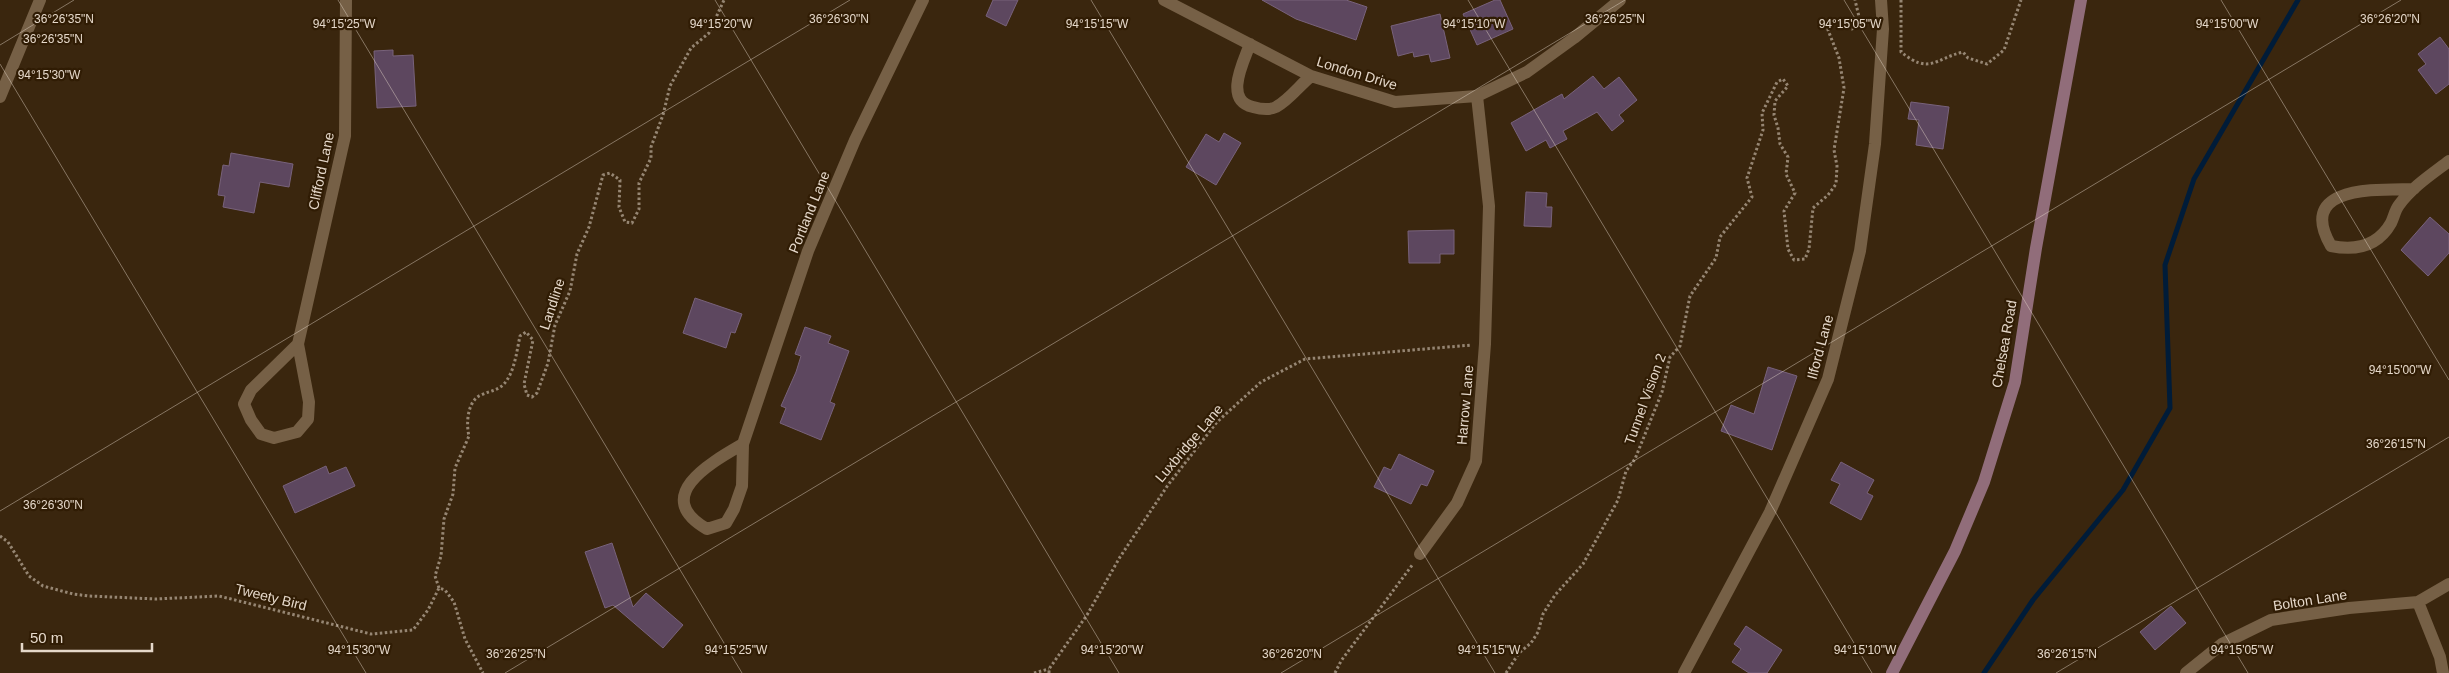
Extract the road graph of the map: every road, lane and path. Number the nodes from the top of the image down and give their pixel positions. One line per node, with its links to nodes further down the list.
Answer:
1 (40, 0): 15 (street)
2 (346, 0): 18 (street, Clifford Lane)
3 (724, 0): 24 (path, Landline)
4 (923, 0): 20 (street, Portland Lane)
5 (1164, 0): 12 (street, London Drive)
6 (1620, 0): 14 (street, London Drive)
7 (1855, 0): 30 (path, Tunnel Vision 2)
8 (1881, 0): 31 (street, Ilford Lane)
9 (1901, 0): 10 (path)
10 (2022, 0)
11 (2081, 0): 32 (street, Chelsea Road)
12 (1250, 44): 13 (street, London Drive); 13 (street)
13 (1311, 76): 14 (street, London Drive)
14 (1477, 96): 19 (street, Harrow Lane)
15 (0, 97)
16 (2449, 161): 17 (street)
17 (2414, 189): 17 (street)
18 (298, 344): 18 (street, Clifford Lane)
19 (1485, 344): 22 (street, Harrow Lane); 26 (path, Luxbridge Lane)
20 (742, 444): 20 (street, Portland Lane)
21 (0, 536): 24 (path, Tweety Bird)
22 (1420, 554): 29 (path)
23 (2449, 584): 25 (street, Bolton Lane)
24 (439, 588): 27 (path)
25 (2418, 602): 33 (street, Bolton Lane); 34 (street)
26 (1049, 671): 28 (path, Luxbridge Lane)
27 (483, 673)
28 (1034, 673)
29 (1335, 673)
30 (1506, 673)
31 (1684, 673)
32 (1892, 673)
33 (2186, 673)
34 (2443, 673)

